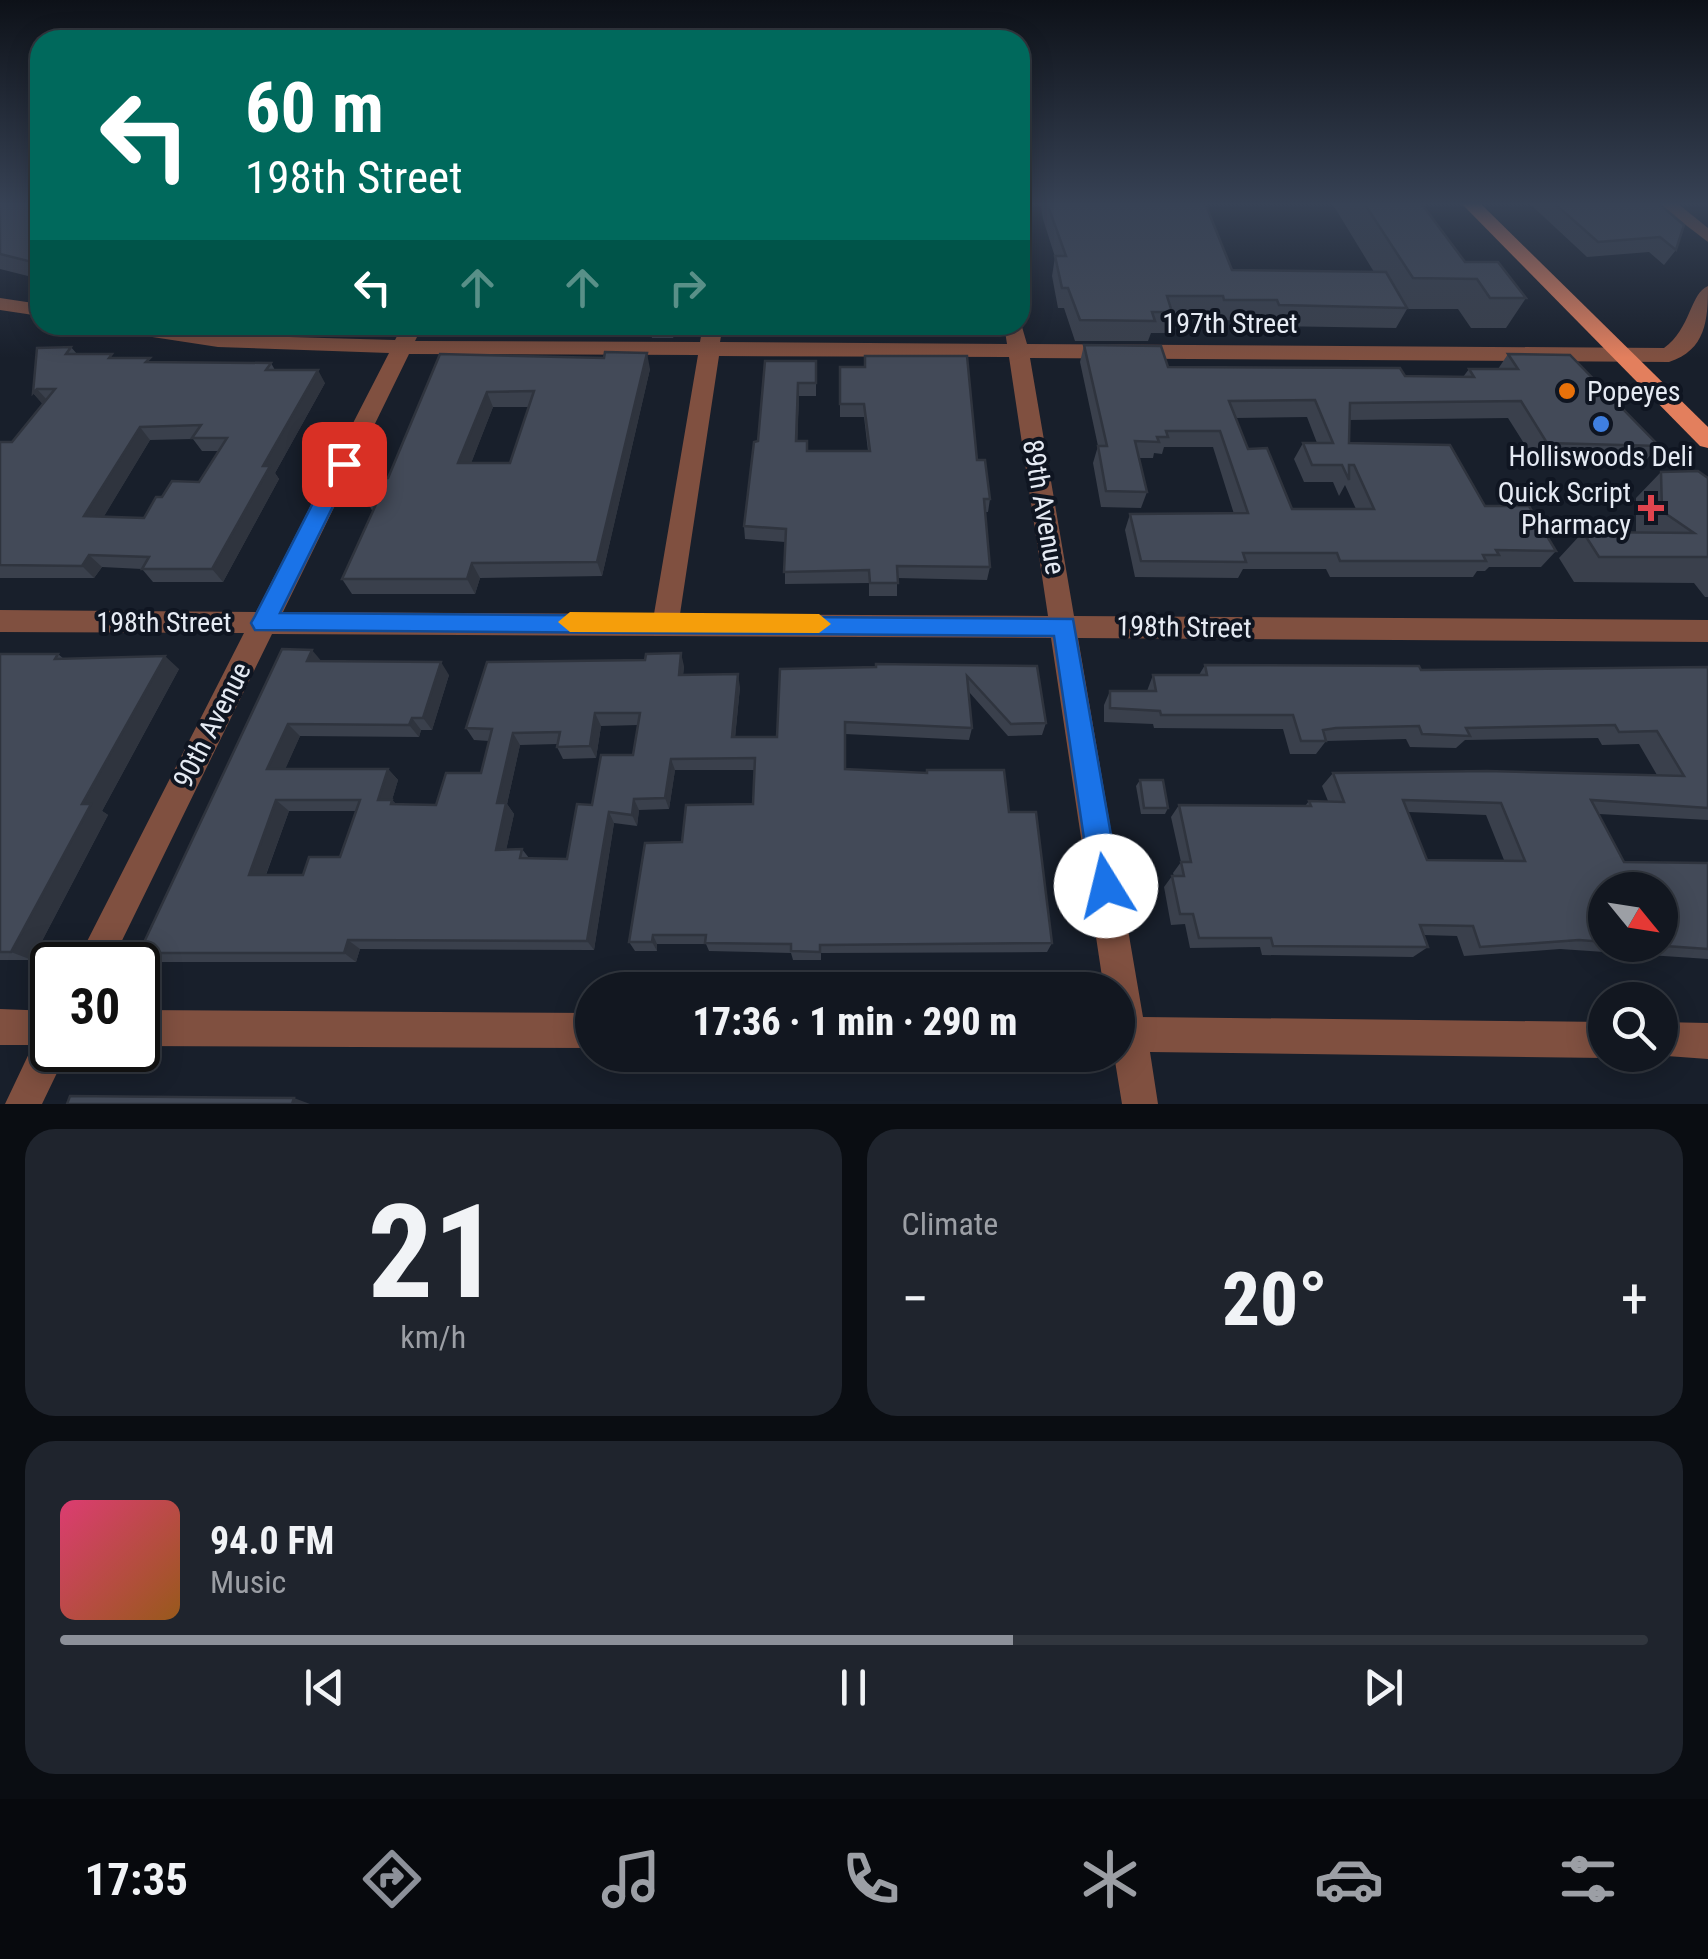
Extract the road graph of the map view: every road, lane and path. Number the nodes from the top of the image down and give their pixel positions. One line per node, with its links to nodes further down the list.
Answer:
1 (1522, 255): 9 (main road)
2 (1708, 292): 9 (street, 197th Street)
3 (0, 304): 4 (street)
4 (30, 308)
5 (179, 335): 6 (street, 197th Street)
6 (408, 336): 7 (street, 197th Street); 13 (street, 90th Avenue)
7 (711, 336): 8 (street, 197th Street); 12 (street)
8 (1016, 337): 9 (street, 197th Street); 14 (street, 89th Avenue)
9 (1623, 354): 10 (main road)
10 (1708, 440)
11 (0, 621): 13 (street, 198th Street)
12 (666, 622): 13 (street, 198th Street); 14 (street, 198th Street)
13 (264, 623): 16 (street, 90th Avenue)
14 (1064, 626): 15 (street, 198th Street); 17 (street, 89th Avenue)
15 (1708, 631)
16 (104, 942)
17 (1114, 972)
18 (0, 1027): 19 (street)
19 (30, 1028)
20 (160, 1028): 21 (street)
21 (575, 1031)
22 (1135, 1034): 23 (street)
23 (1588, 1040)
24 (1678, 1040): 25 (street)
25 (1708, 1041)
26 (39, 1072): 28 (street)
27 (1132, 1072): 29 (street, 89th Avenue)
28 (24, 1104)
29 (1140, 1104)

